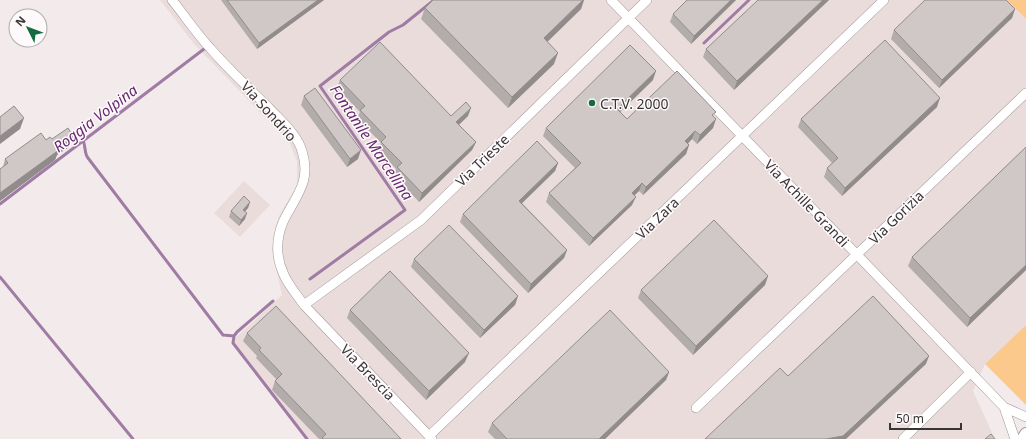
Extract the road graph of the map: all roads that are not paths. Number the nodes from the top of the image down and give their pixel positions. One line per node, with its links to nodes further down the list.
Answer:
1 (172, 0): 9 (street, Via Sondrio)
2 (611, 0): 5 (street, Via Achille Grandi)
3 (647, 0): 5 (street, Via Trieste)
4 (884, 0): 7 (street, Via Zara)
5 (628, 18): 7 (street, Via Achille Grandi); 9 (street, Via Trieste)
6 (1026, 93): 8 (street, Via Gorizia)
7 (742, 136): 8 (street, Via Achille Grandi); 15 (street, Via Zara)
8 (857, 254): 10 (street, Via Achille Grandi); 12 (street, Via Gorizia)
9 (304, 305): 15 (street, Via Brescia)
10 (971, 372): 11 (street, Via Achille Grandi); 16 (street)
11 (1004, 407): 13 (street); 17 (street)
12 (696, 408)
13 (1026, 417)
14 (1026, 434): 18 (street)
15 (431, 438)
16 (902, 439)
17 (1015, 439)
18 (1023, 439)

